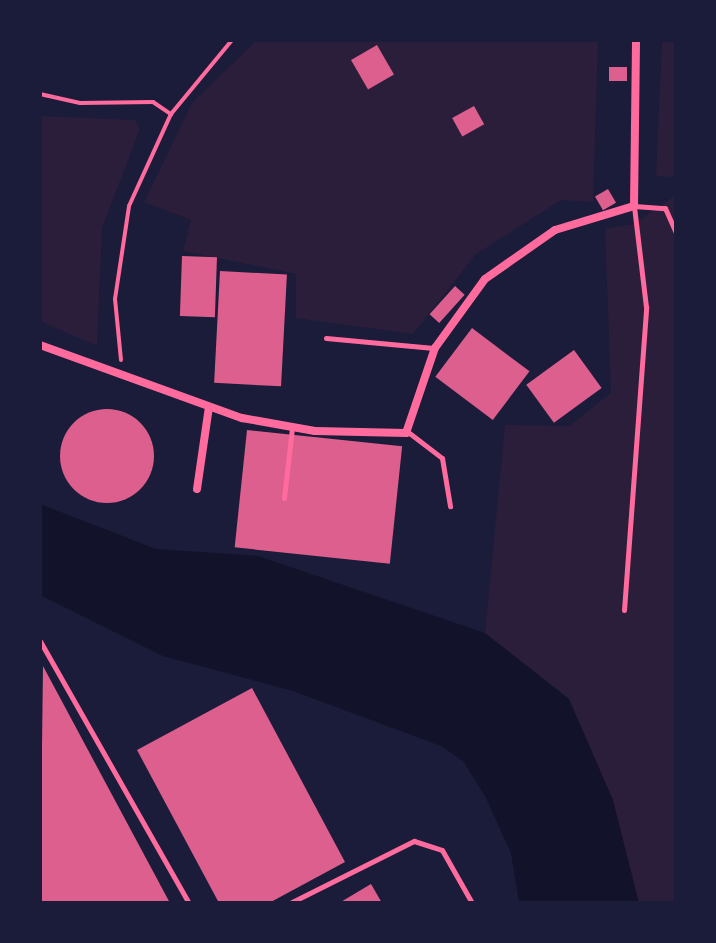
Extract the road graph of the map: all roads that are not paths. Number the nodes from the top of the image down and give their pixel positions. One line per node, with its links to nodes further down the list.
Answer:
1 (636, 40): 2 (street)
2 (634, 206): 3 (lane); 6 (street); 13 (lane)
3 (676, 233)
4 (326, 338): 6 (lane)
5 (40, 345): 7 (street)
6 (435, 348): 9 (street)
7 (209, 407): 8 (street); 10 (street)
8 (292, 428): 9 (street); 11 (lane)
9 (408, 432): 12 (lane)
10 (197, 489)
11 (284, 498)
12 (450, 506)
13 (624, 610)
14 (40, 641): 15 (lane)
15 (189, 903)
16 (290, 903): 17 (lane)
17 (472, 903)

